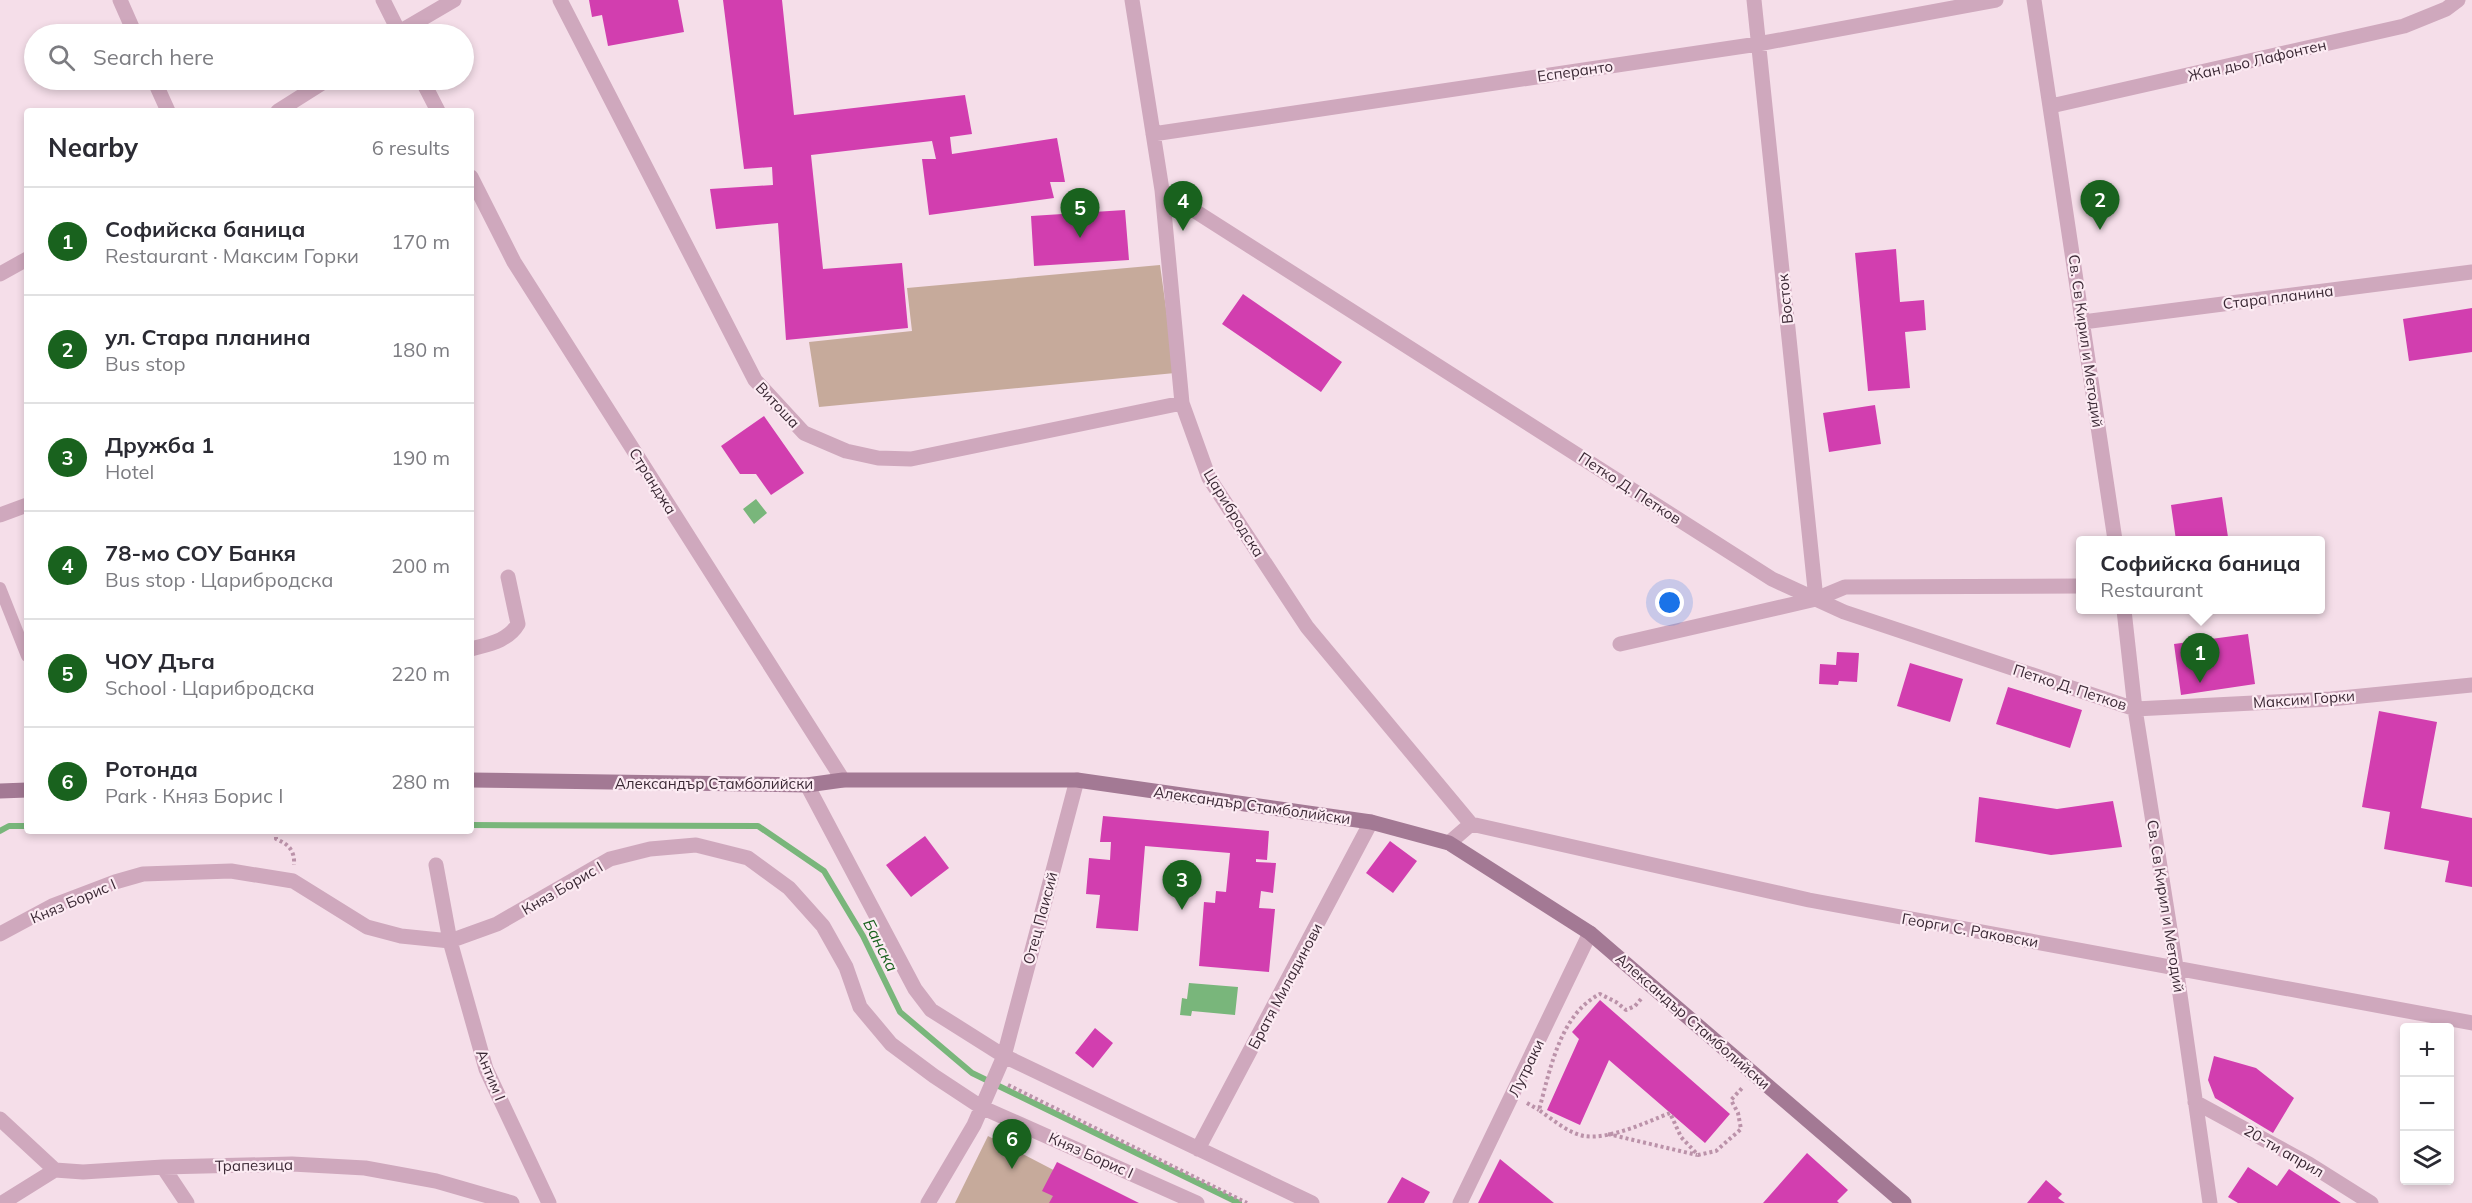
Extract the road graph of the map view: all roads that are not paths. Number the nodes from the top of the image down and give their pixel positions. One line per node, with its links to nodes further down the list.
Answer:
1 (120, 0): 10 (street)
2 (383, 0): 11 (street)
3 (454, 0): 12 (street)
4 (560, 0): 28 (street, Витоша)
5 (1132, 0): 21 (street, Царибродска)
6 (1754, 0): 13 (street, Восток)
7 (1996, 0): 13 (street, Есперанто)
8 (2034, 0): 17 (street, Св. Св Кирил и Методий)
9 (2458, 0): 17 (street, Жан дьо Лафонтен)
10 (131, 24)
11 (394, 24)
12 (414, 24)
13 (1758, 44): 21 (street, Есперанто); 35 (street, Восток)
14 (159, 90): 18 (street)
15 (311, 90): 19 (street)
16 (427, 90): 20 (street)
17 (2051, 106): 27 (street, Св. Св Кирил и Методий)
18 (167, 108)
19 (283, 108)
20 (436, 108)
21 (1153, 134): 23 (street, Царибродска)
22 (474, 183): 43 (street, Странджа)
23 (1162, 190): 28 (street, Царибродска); 35 (street, Петко Д. Петков)
24 (24, 261): 26 (street)
25 (2472, 272): 27 (street, Стара планина)
26 (0, 274)
27 (2083, 322): 31 (street, Св. Св Кирил и Методий)
28 (1182, 403): 49 (street, Царибродска)
29 (24, 507): 30 (street)
30 (0, 515)
31 (2114, 536)
32 (508, 577): 39 (street)
33 (2076, 586): 35 (street)
34 (0, 588): 38 (lane)
35 (1816, 599): 37 (street); 41 (street, Петко Д. Петков)
36 (2125, 614): 41 (street, Св. Св Кирил и Методий)
37 (1620, 644)
38 (24, 648)
39 (474, 649)
40 (2472, 685): 41 (street, Максим Горки)
41 (2135, 708): 55 (street, Св. Св Кирил и Методий)
42 (474, 780): 45 (street, Александър Стамболийски)
43 (843, 780): 44 (street, Александър Стамболийски); 45 (street, Александър Стамболийски)
44 (1077, 780): 48 (street, Александър Стамболийски); 57 (street, Отец Паисий)
45 (807, 785): 57 (street)
46 (24, 790): 47 (street)
47 (0, 791)
48 (1371, 822): 50 (street, Александър Стамболийски); 61 (street, Братя Миладинови)
49 (1471, 824): 50 (street); 55 (street, Георги С. Раковски)
50 (1449, 843): 52 (street, Александър Стамболийски)
51 (436, 865): 54 (street, Антим I)
52 (1590, 933): 71 (street, Лутраки); 72 (street, Александър Стамболийски)
53 (0, 934): 54 (street, Княз Борис I)
54 (450, 941): 59 (street, Княз Борис I); 67 (street, Антим I)
55 (2176, 967): 56 (street, Георги С. Раковски); 58 (street, Св. Св Кирил и Методий)
56 (2472, 1023)
57 (1004, 1056): 59 (street, Отец Паисий); 61 (street)
58 (2195, 1102): 73 (street, Св. Св Кирил и Методий); 74 (street, 20-ти април)
59 (983, 1103): 68 (street); 69 (street, Княз Борис I)
60 (0, 1119): 63 (street)
61 (1198, 1149): 70 (street)
62 (163, 1167): 63 (street, Трапезица); 65 (street); 66 (street, Трапезица)
63 (55, 1170): 64 (street)
64 (2, 1203)
65 (187, 1203)
66 (512, 1203)
67 (549, 1203)
68 (928, 1203)
69 (1197, 1203)
70 (1312, 1203)
71 (1460, 1203)
72 (1905, 1203)
73 (2210, 1203)
74 (2371, 1203)

